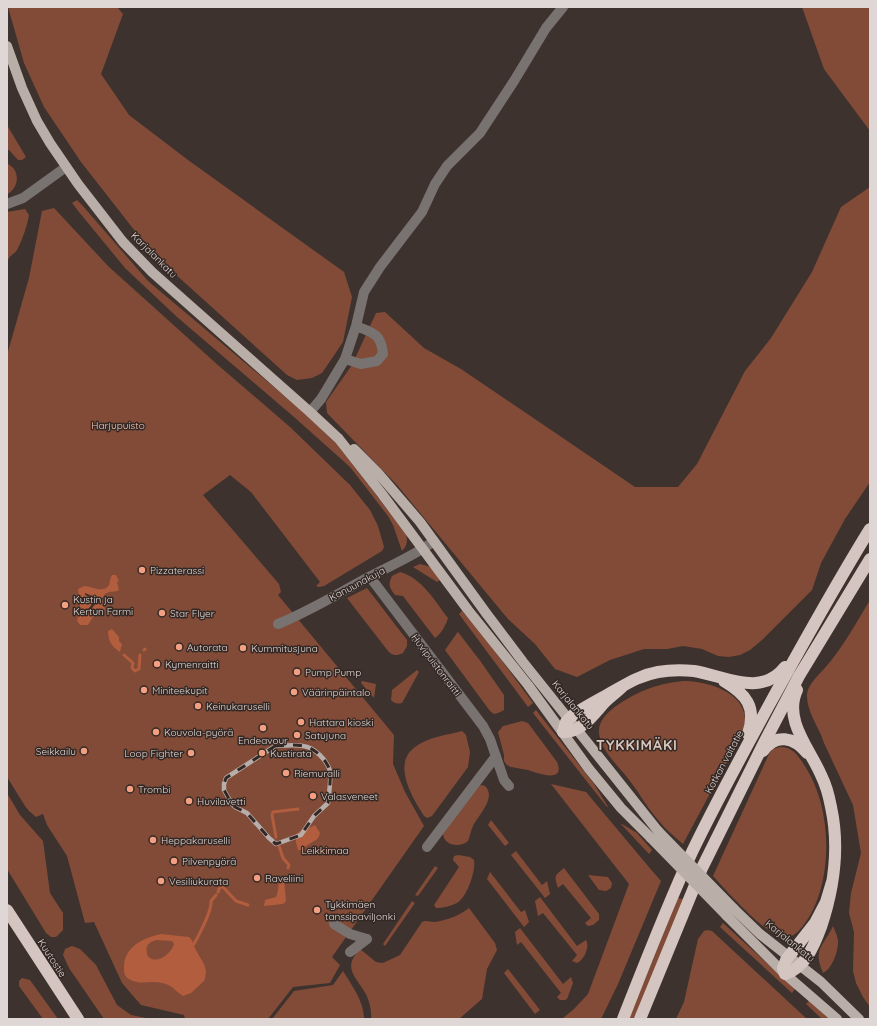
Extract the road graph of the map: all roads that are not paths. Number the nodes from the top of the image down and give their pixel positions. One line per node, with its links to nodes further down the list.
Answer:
1 (563, 7): 5 (street)
2 (7, 46): 3 (main road, Karjalankatu)
3 (66, 167): 4 (street); 7 (main road, Karjalankatu)
4 (7, 204)
5 (356, 326): 6 (street); 6 (street)
6 (345, 359): 7 (street)
7 (310, 412): 8 (main road, Karjalankatu)
8 (339, 439): 10 (main road, Karjalankatu); 11 (main road, Karjalankatu)
9 (870, 529): 16 (highway, Kotkan valtatie)
10 (434, 541): 11 (street, Kanuunakuja); 19 (main road, Karjalankatu)
11 (424, 549): 13 (street, Kanuunakuja); 21 (main road, Karjalankatu)
12 (870, 560): 15 (highway)
13 (370, 577): 14 (street, Kanuunakuja); 22 (street, Huvipuistonraitti)
14 (278, 624)
15 (817, 647): 23 (highway); 25 (highway)
16 (798, 651): 17 (highway); 24 (highway, Kotkan valtatie)
17 (721, 679): 18 (highway); 24 (highway)
18 (623, 686): 19 (highway); 20 (highway)
19 (569, 718): 20 (main road, Karjalankatu); 21 (highway)
20 (578, 729): 21 (highway); 27 (main road, Karjalankatu)
21 (562, 732): 27 (main road, Karjalankatu)
22 (496, 756): 26 (street, Huvipuistonraitti); 28 (street)
23 (814, 762): 25 (highway); 29 (highway)
24 (736, 765): 37 (highway, Kotkan valtatie)
25 (753, 765): 38 (highway)
26 (509, 786)
27 (654, 834): 33 (main road, Karjalankatu, bridge); 35 (main road, Karjalankatu, bridge)
28 (427, 847)
29 (832, 882): 33 (highway); 34 (highway)
30 (7, 910): 36 (highway, Kuutostie)
31 (334, 924): 32 (street)
32 (350, 952)
33 (789, 956): 34 (main road, Karjalankatu); 35 (highway)
34 (800, 965): 35 (highway); 40 (main road, Karjalankatu)
35 (784, 974): 39 (main road, Karjalankatu)
36 (77, 1017)
37 (623, 1019)
38 (640, 1019)
39 (837, 1019)
40 (859, 1019)

